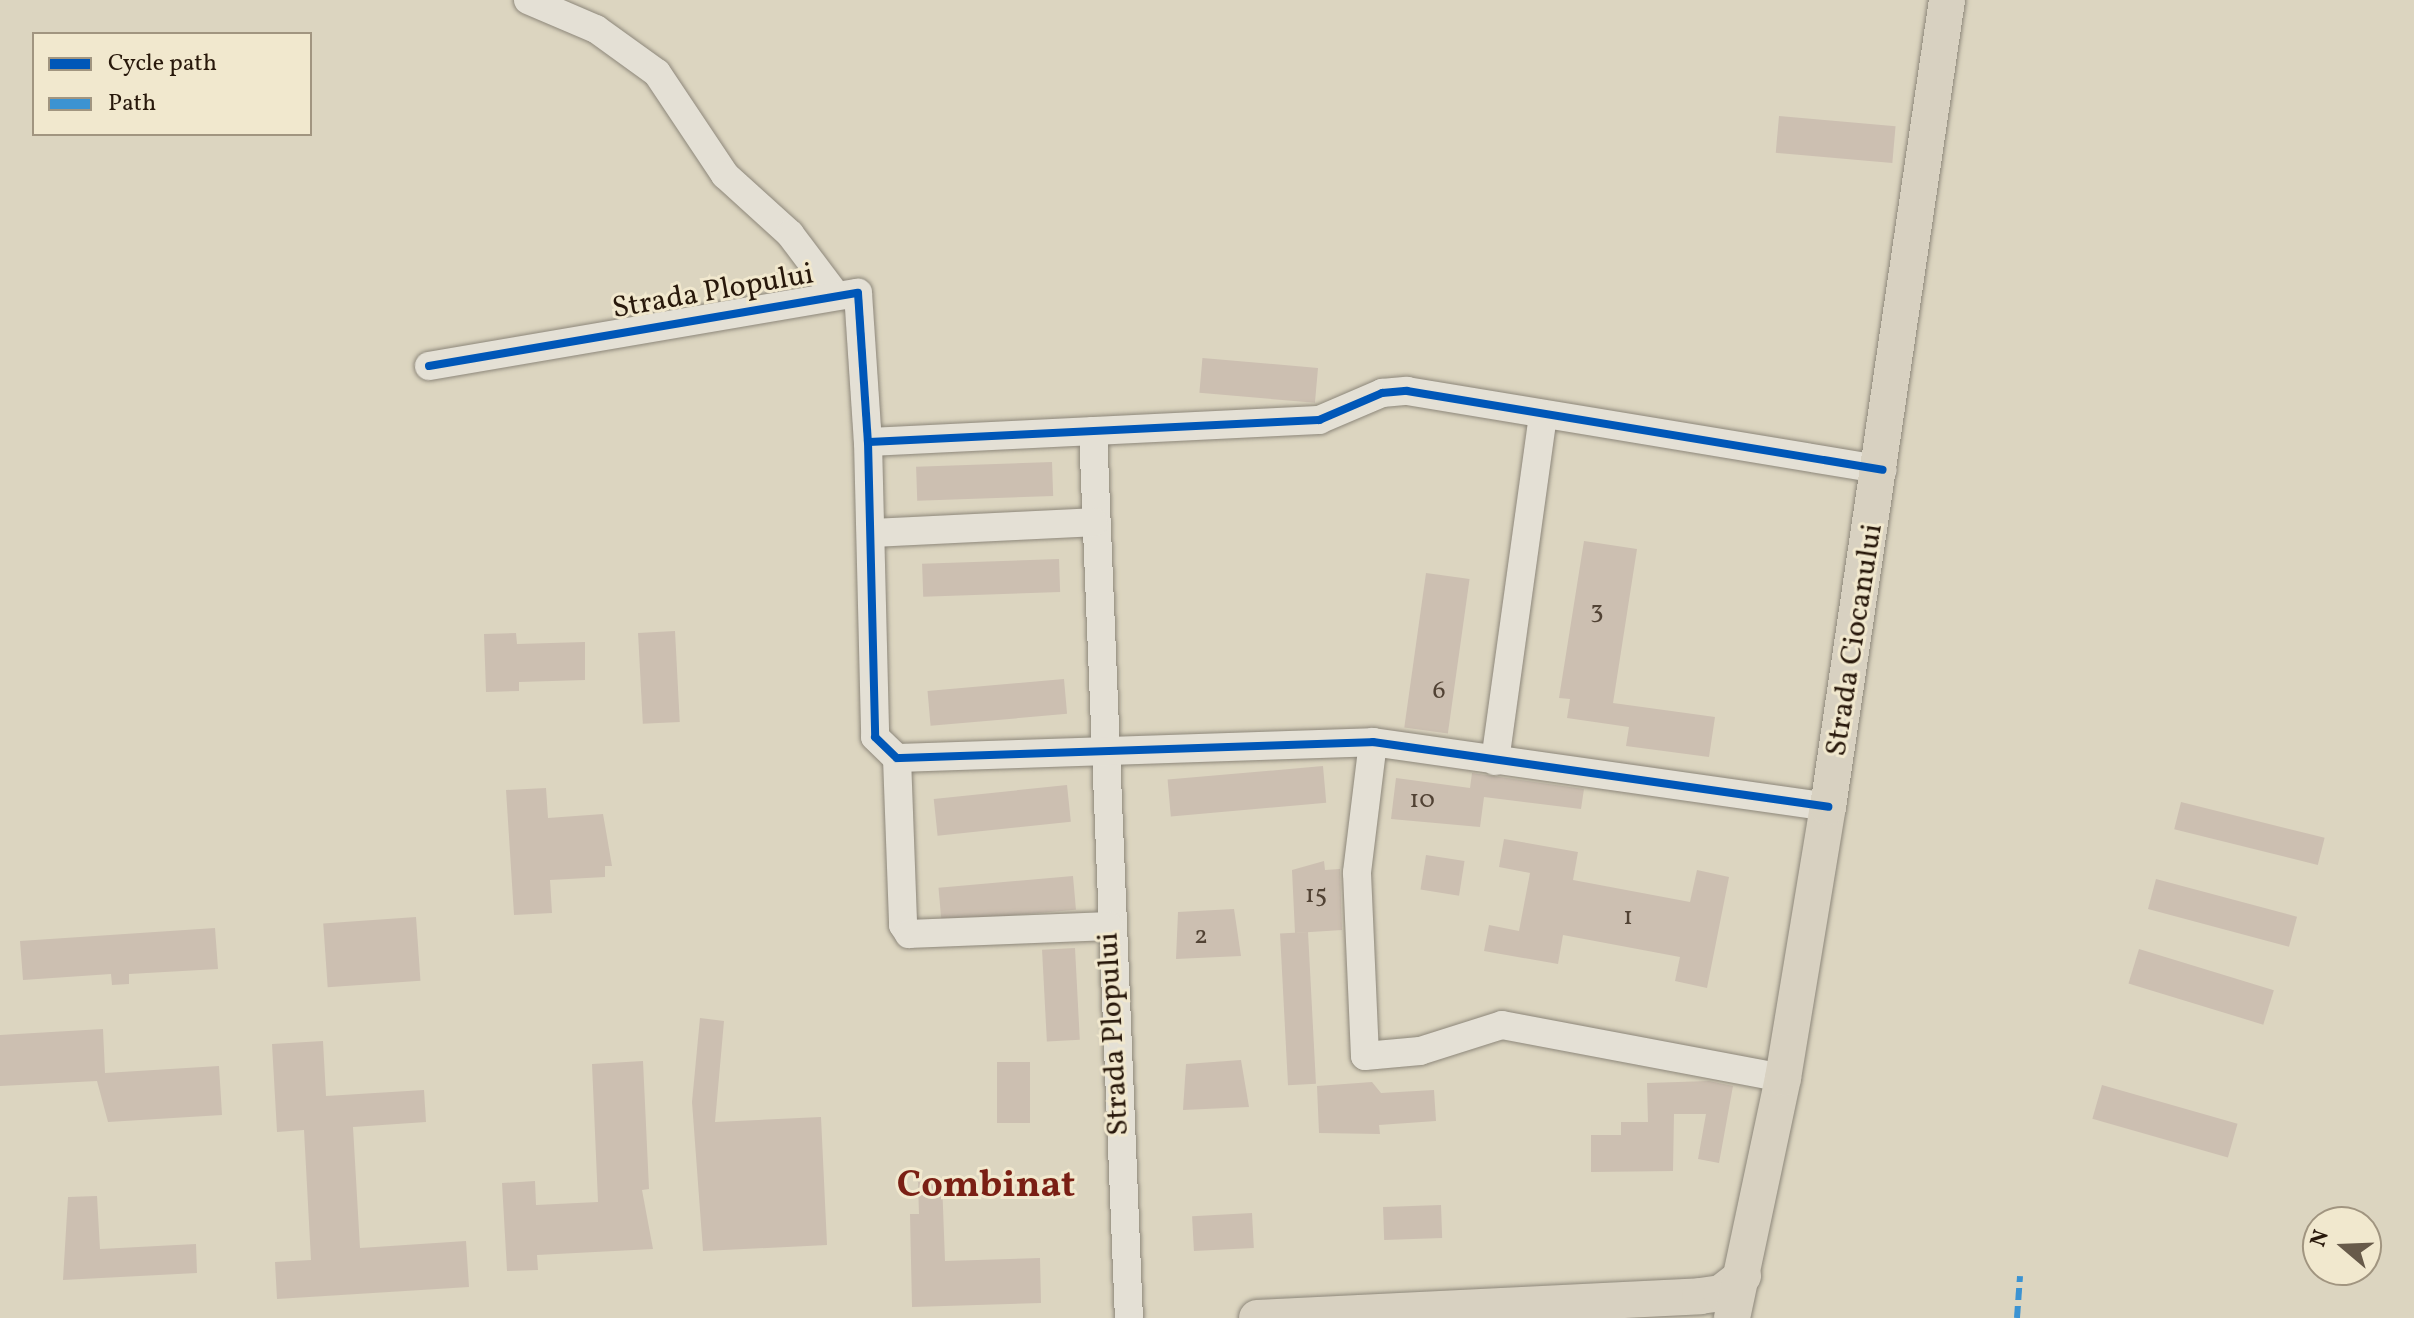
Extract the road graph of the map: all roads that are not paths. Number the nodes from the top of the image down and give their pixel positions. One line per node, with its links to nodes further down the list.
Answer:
1 (528, 0): 3 (street)
2 (1947, 5): 8 (main road, Strada Ciocanului)
3 (836, 295): 4 (street, Strada Plopului); 7 (street, Strada Plopului)
4 (429, 366)
5 (1543, 414): 6 (street); 8 (street); 14 (street)
6 (1093, 431): 7 (street); 9 (street, Strada Plopului)
7 (868, 442): 10 (street, Strada Plopului)
8 (1882, 470): 15 (main road, Strada Ciocanului)
9 (1094, 522): 10 (street); 12 (street, Strada Plopului)
10 (871, 533): 13 (street, Strada Plopului)
11 (1373, 742): 12 (street); 14 (street); 17 (street)
12 (1103, 751): 13 (street); 16 (street, Strada Plopului)
13 (897, 758): 16 (street)
14 (1495, 761): 15 (street)
15 (1828, 807): 17 (main road, Strada Ciocanului)
16 (1109, 926): 20 (street, Strada Plopului)
17 (1783, 1078): 18 (main road, Strada Ciocanului)
18 (1743, 1276): 19 (main road); 22 (main road, Strada Ciocanului)
19 (1367, 1315): 21 (main road)
20 (1129, 1318)
21 (1257, 1318)
22 (1732, 1318)

